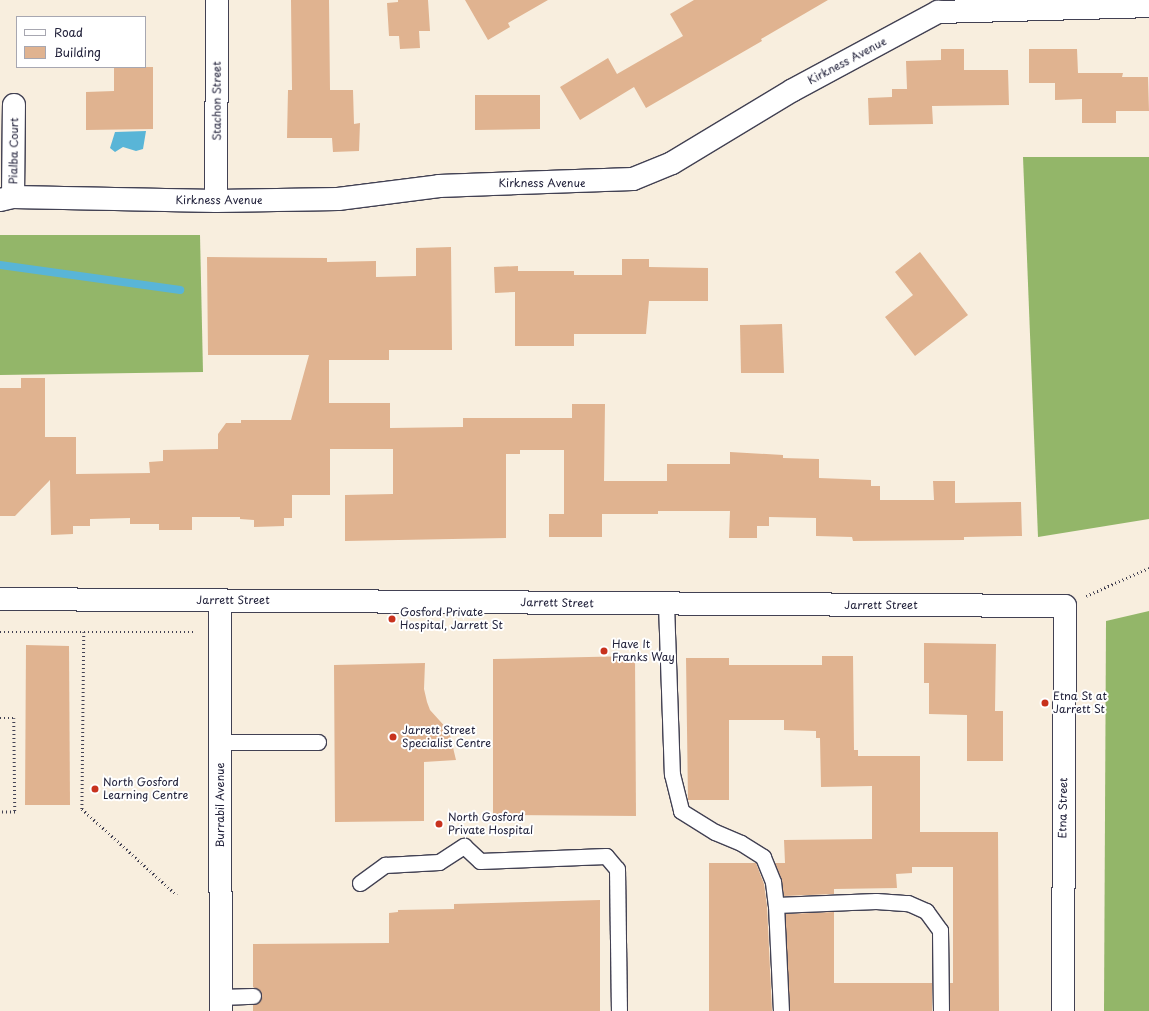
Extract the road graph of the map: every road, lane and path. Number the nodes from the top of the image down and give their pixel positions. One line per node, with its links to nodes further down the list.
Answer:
1 (217, 0): 6 (street, Stachon Street)
2 (1042, 5): 3 (street, Kirkness Avenue); 6 (street, Kirkness Avenue)
3 (1149, 6)
4 (14, 105): 5 (street, Pialba Court)
5 (7, 198): 6 (street, Kirkness Avenue)
6 (216, 202)
7 (1149, 568): 11 (path)
8 (0, 599): 9 (street, Jarrett Street)
9 (220, 600): 10 (street, Jarrett Street); 14 (street, Burrabil Avenue)
10 (666, 604): 11 (street, Jarrett Street); 21 (lane)
11 (1066, 606): 27 (street, Etna Street)
12 (0, 632): 13 (path)
13 (84, 632): 14 (path); 20 (path)
14 (219, 632): 16 (street, Burrabil Avenue)
15 (0, 718): 18 (path)
16 (220, 742): 17 (lane); 23 (street, Burrabil Avenue)
17 (318, 742)
18 (0, 812)
19 (360, 883): 24 (lane)
20 (177, 895)
21 (776, 905): 25 (lane); 26 (lane)
22 (253, 996): 23 (lane)
23 (221, 1004)
24 (619, 1011)
25 (781, 1011)
26 (941, 1011)
27 (1063, 1011)

